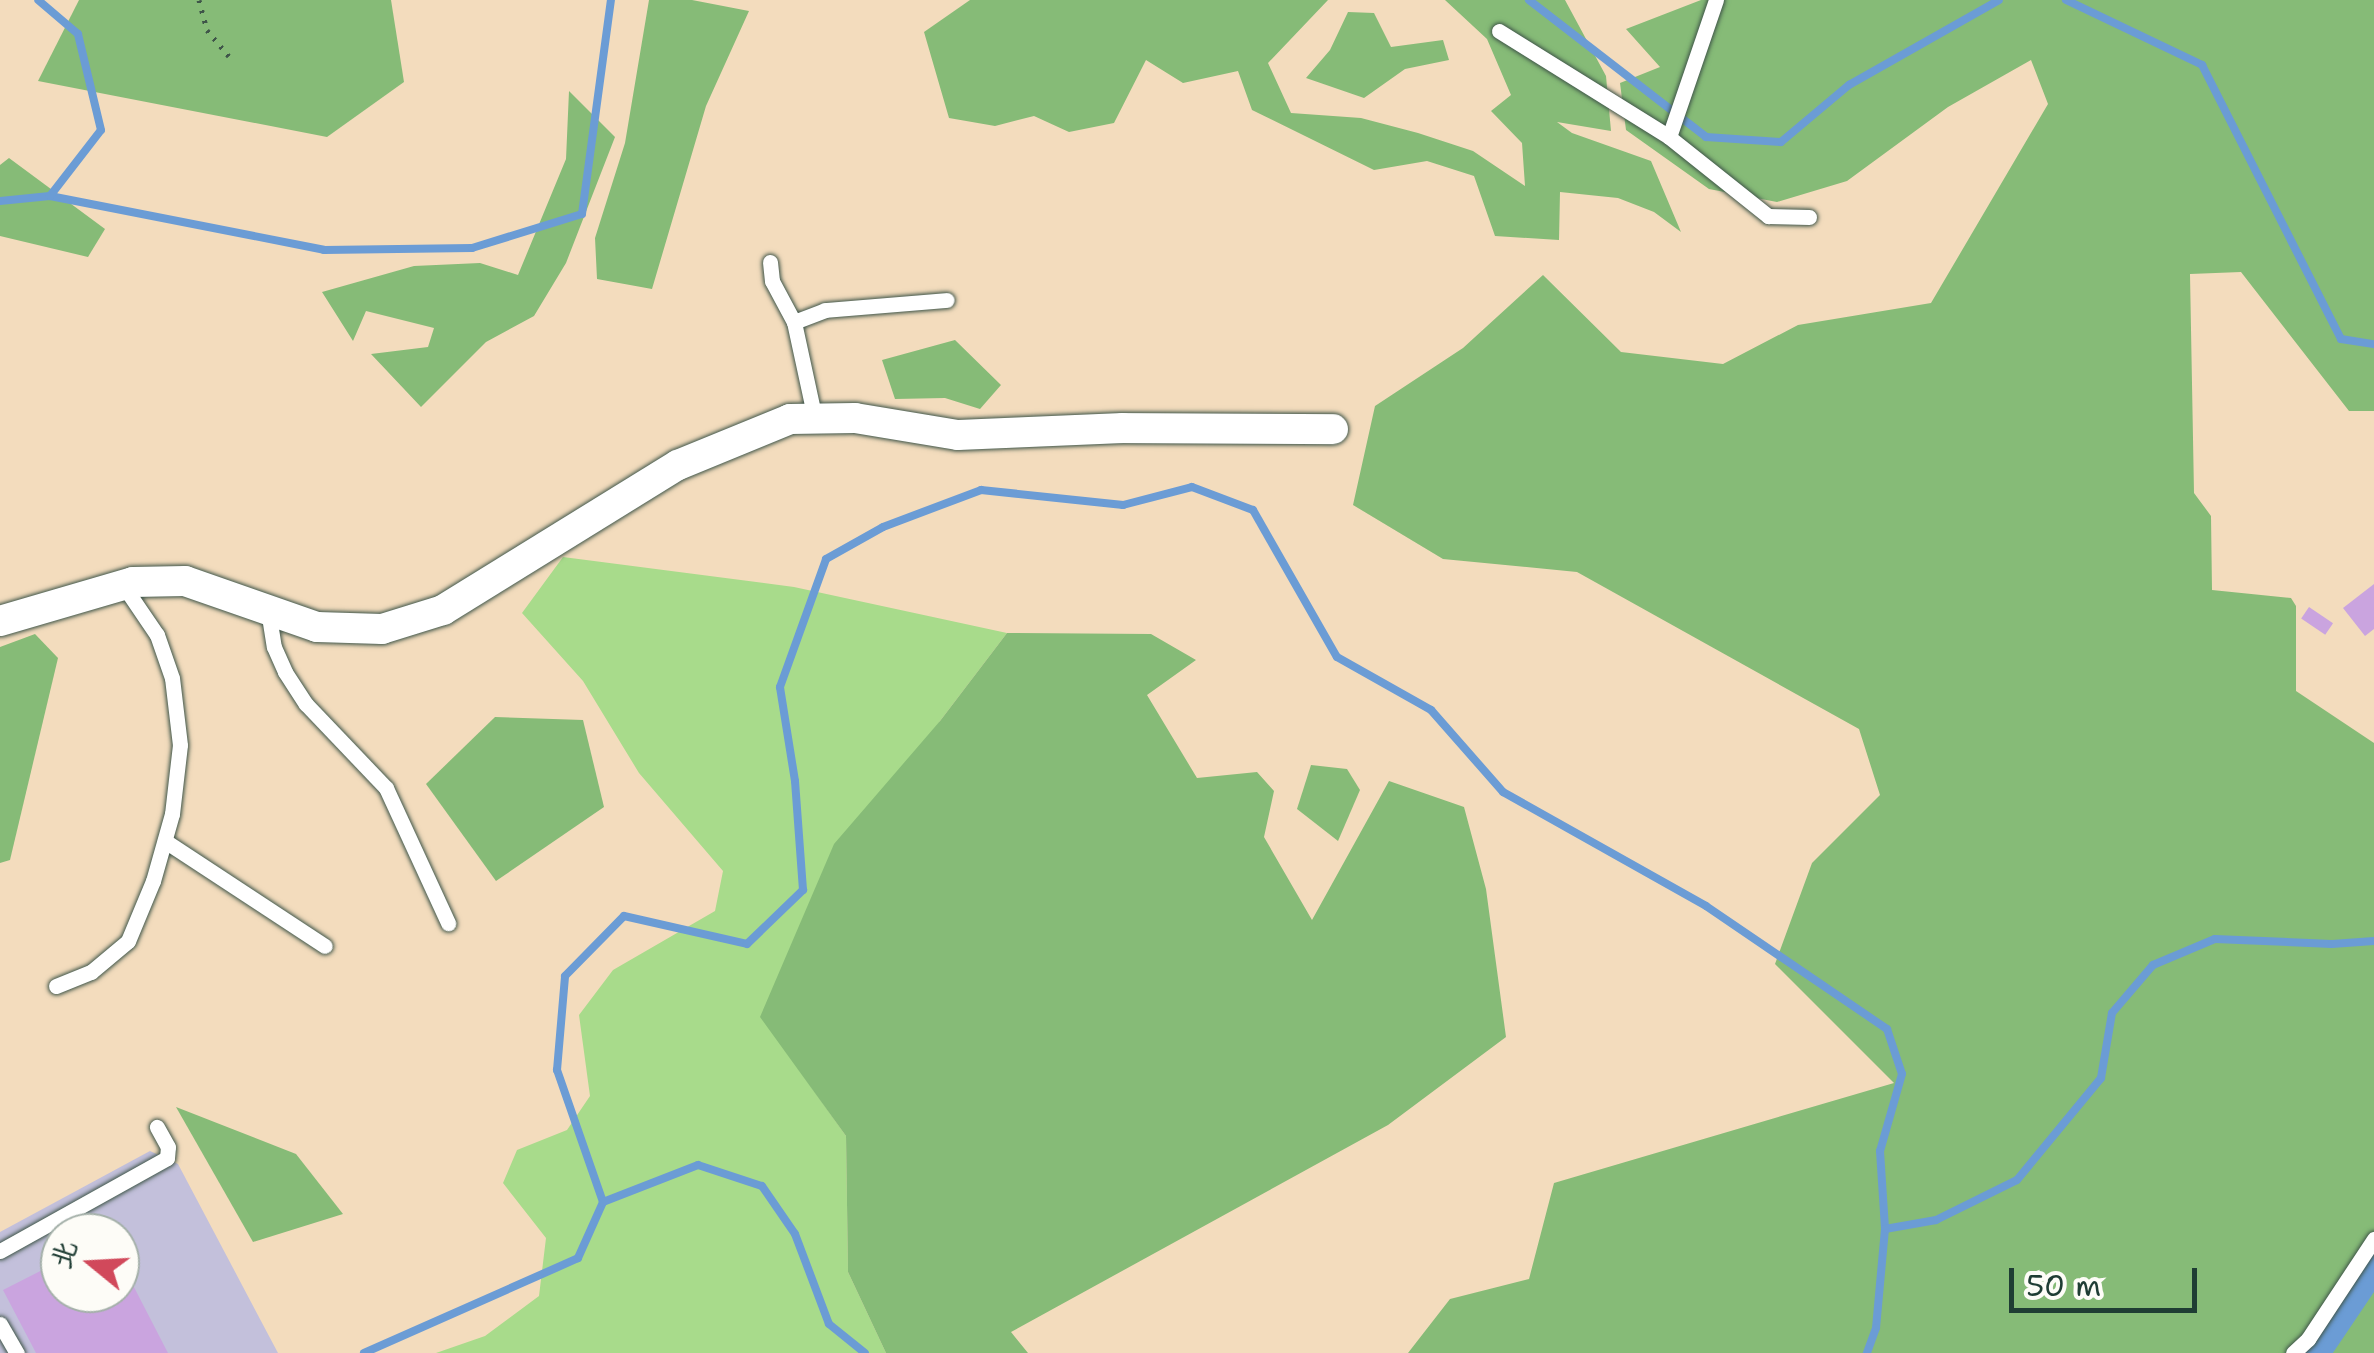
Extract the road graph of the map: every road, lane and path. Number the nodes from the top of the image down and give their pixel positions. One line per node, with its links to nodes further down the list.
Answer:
1 (198, 0): 4 (path)
2 (1716, 0): 5 (lane)
3 (1499, 31): 5 (lane)
4 (229, 56)
5 (1672, 131): 6 (lane)
6 (1809, 217)
7 (770, 262): 9 (lane)
8 (946, 300): 9 (lane)
9 (794, 322): 10 (lane)
10 (816, 418): 11 (street); 13 (street)
11 (1332, 428)
12 (122, 585): 13 (street); 14 (street); 15 (lane)
13 (267, 606): 16 (lane)
14 (0, 621)
15 (165, 841): 17 (lane); 18 (lane)
16 (448, 922)
17 (326, 946)
18 (56, 986)
19 (156, 1127): 21 (lane)
20 (2374, 1238): 24 (lane)
21 (0, 1251)
22 (0, 1324): 23 (lane)
23 (17, 1353)
24 (2293, 1353)

